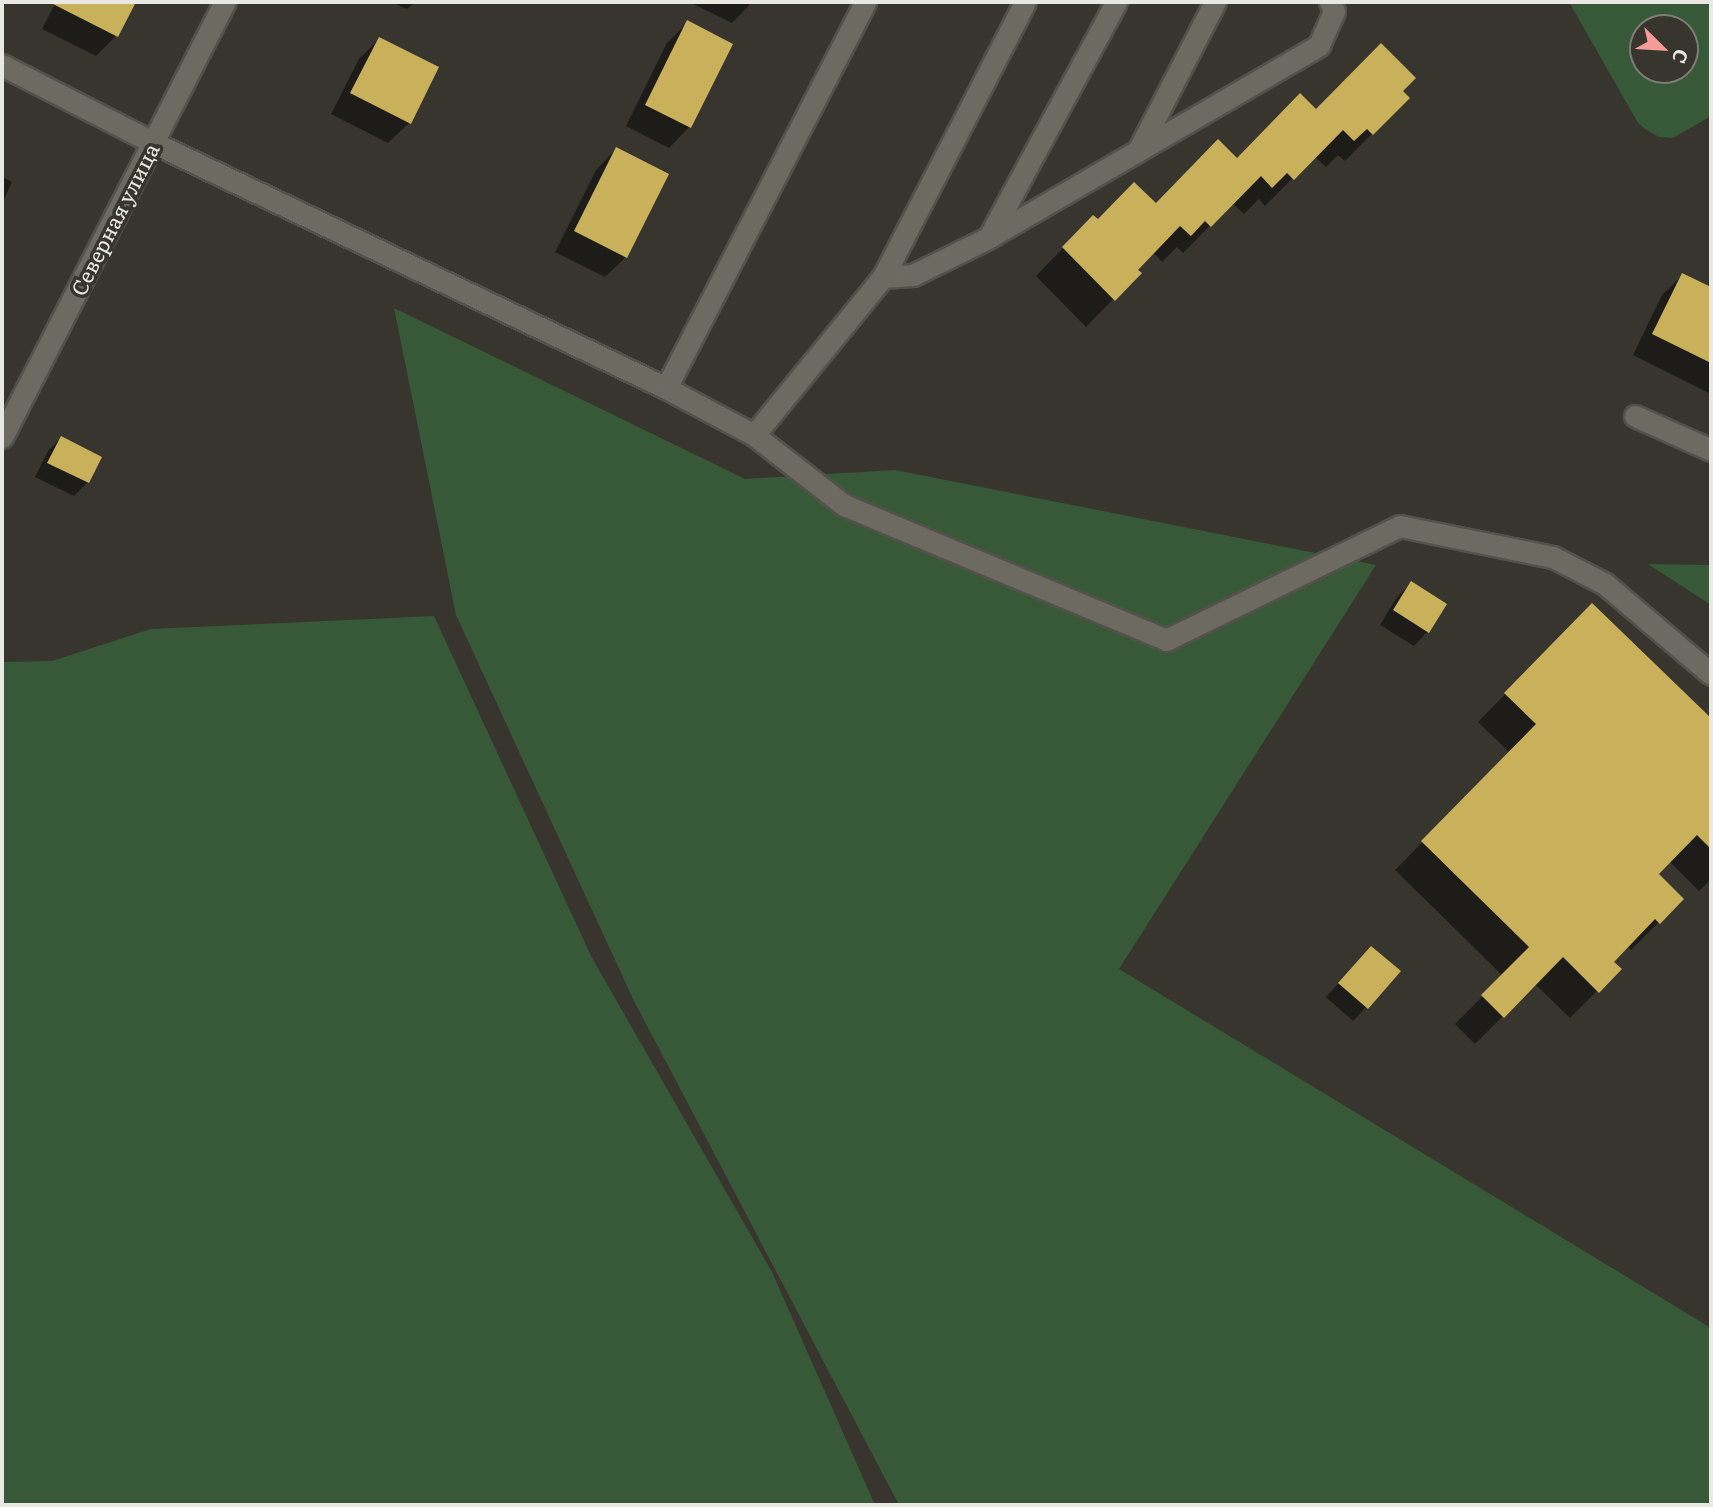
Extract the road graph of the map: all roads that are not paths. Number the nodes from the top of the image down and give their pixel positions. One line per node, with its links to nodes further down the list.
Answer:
1 (225, 2): 8 (street, Северная улица)
2 (865, 2): 12 (street)
3 (1025, 2): 11 (street)
4 (1116, 2): 10 (street)
5 (1214, 2): 9 (street)
6 (1330, 2): 9 (street)
7 (2, 65): 8 (street)
8 (154, 143): 12 (street); 15 (street, Северная улица)
9 (1138, 150): 10 (street)
10 (988, 239): 11 (street)
11 (883, 277): 14 (street)
12 (666, 388): 14 (street)
13 (1635, 416): 16 (street)
14 (754, 435): 17 (street)
15 (2, 436)
16 (1711, 450)
17 (1711, 674)

